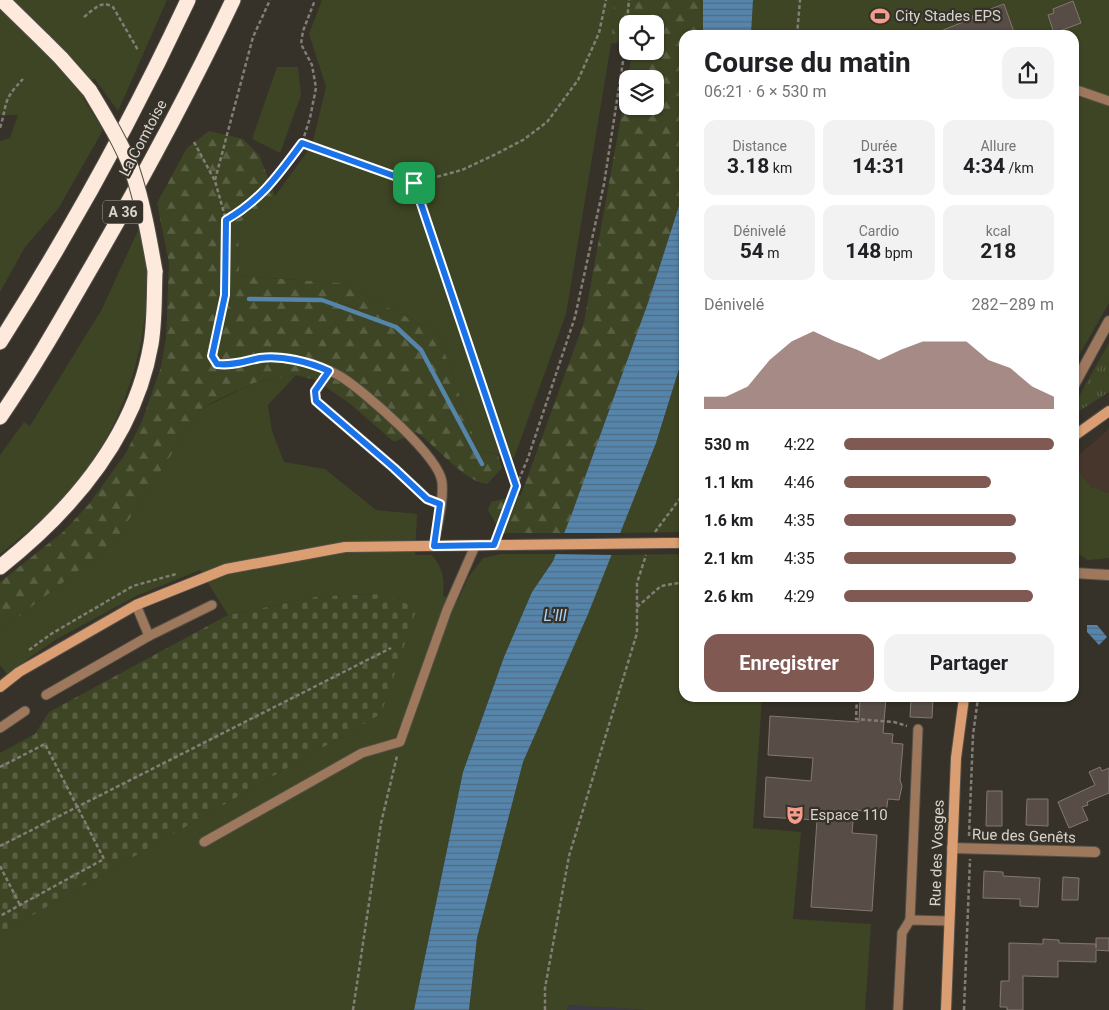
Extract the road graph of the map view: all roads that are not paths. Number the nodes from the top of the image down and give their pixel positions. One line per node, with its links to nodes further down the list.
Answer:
1 (2, 0): 18 (highway, bridge)
2 (188, 0): 7 (highway, La Comtoise / A 36)
3 (233, 0): 12 (highway, La Comtoise / A 36)
4 (1079, 91): 5 (lane)
5 (1109, 101)
6 (1109, 321): 10 (street)
7 (0, 342)
8 (308, 362): 9 (lane)
9 (329, 371): 14 (lane); 14 (lane)
10 (1079, 375)
11 (1109, 411): 13 (street)
12 (0, 417)
13 (1079, 432)
14 (440, 504): 16 (lane)
15 (679, 543): 17 (street, bridge)
16 (434, 546): 17 (street); 21 (street)
17 (475, 546): 30 (lane)
18 (0, 567)
19 (1079, 573): 20 (street)
20 (1109, 575)
21 (136, 605): 23 (lane); 24 (street)
22 (212, 605): 23 (lane)
23 (150, 636): 25 (lane)
24 (0, 687)
25 (46, 696)
26 (963, 702): 31 (street, Rue des Vosges)
27 (25, 711): 28 (lane)
28 (0, 728)
29 (918, 729): 33 (lane)
30 (204, 842)
31 (952, 848): 32 (street, Rue des Genêts); 34 (street, Rue des Vosges)
32 (1095, 852)
33 (910, 920): 34 (lane); 35 (lane)
34 (949, 921): 36 (street, Rue des Vosges)
35 (898, 1010)
36 (946, 1010)

